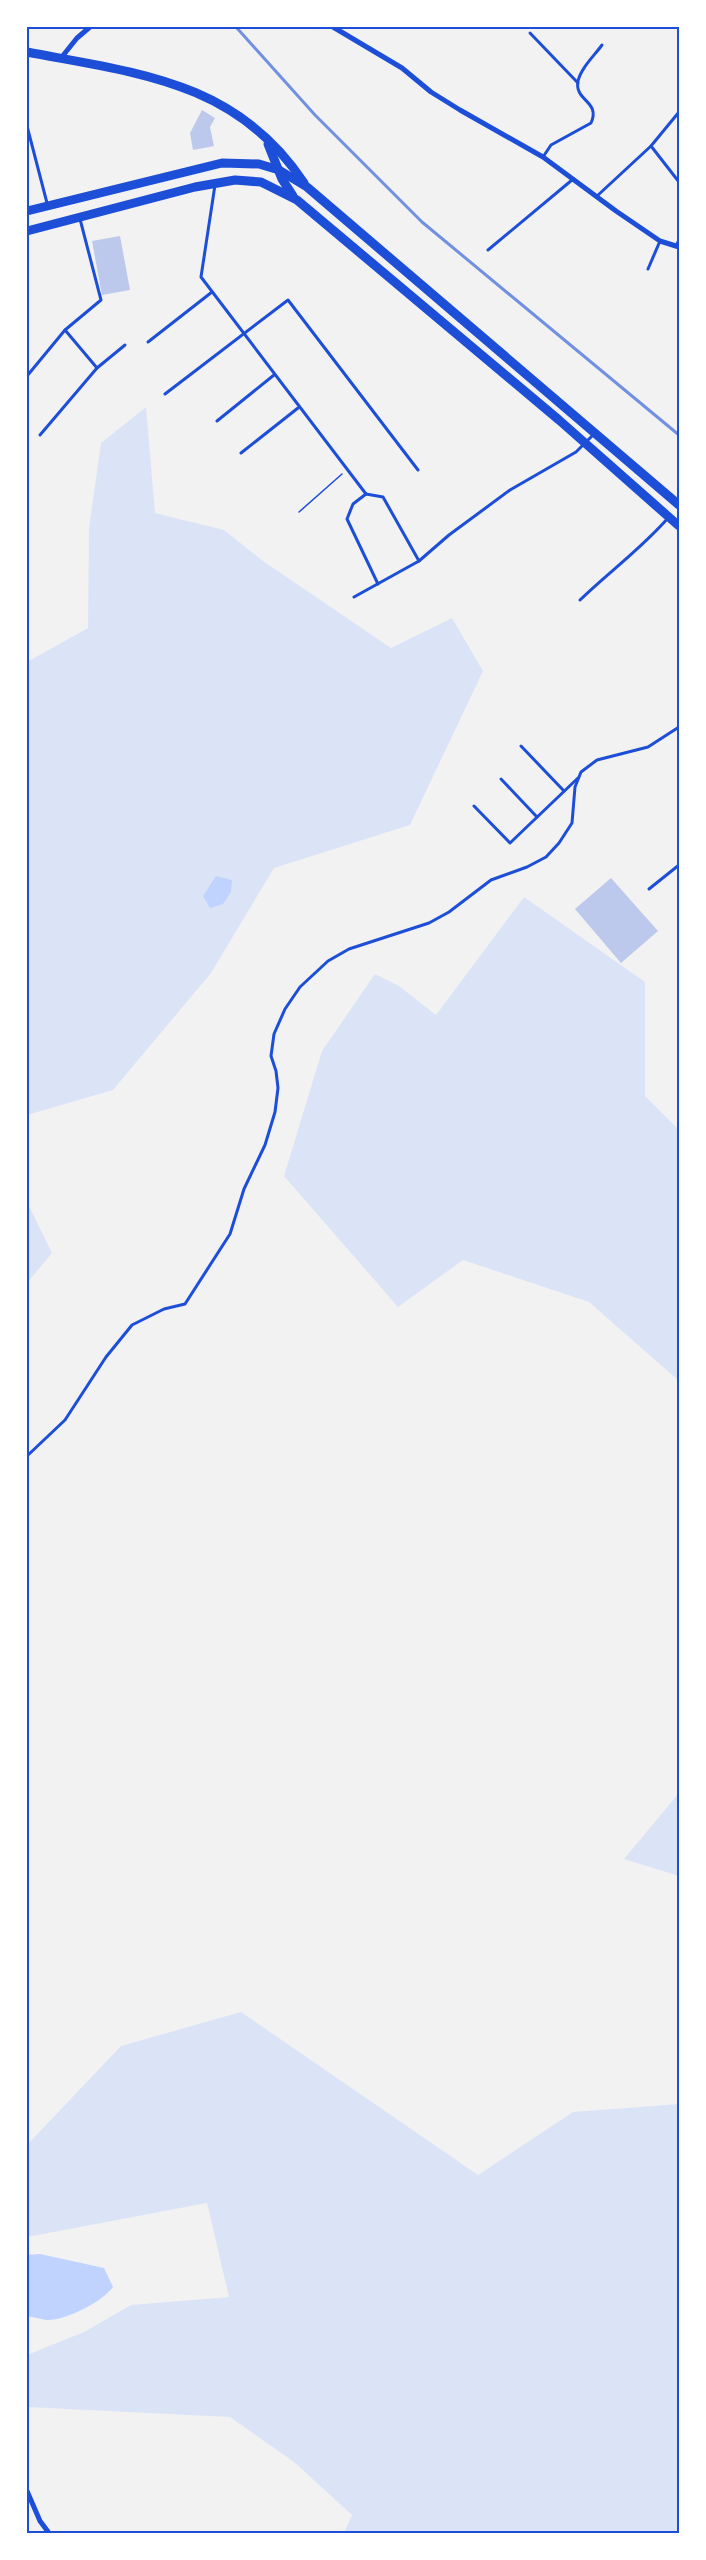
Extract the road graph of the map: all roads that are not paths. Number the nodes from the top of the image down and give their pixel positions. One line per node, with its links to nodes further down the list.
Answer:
1 (90, 27): 6 (street)
2 (333, 27): 13 (street)
3 (530, 33): 7 (lane)
4 (603, 45): 7 (lane)
5 (27, 52): 6 (main road)
6 (61, 58): 10 (main road)
7 (578, 83): 13 (lane)
8 (679, 112): 12 (lane)
9 (27, 126): 11 (lane)
10 (258, 131): 14 (main road); 18 (main road)
11 (29, 143): 21 (lane)
12 (651, 146): 16 (lane); 19 (lane)
13 (543, 157): 15 (street)
14 (279, 170): 18 (main road); 20 (main road); 21 (main road)
15 (574, 178): 19 (street); 28 (lane)
16 (679, 182)
17 (215, 183): 20 (main road); 23 (main road); 30 (lane)
18 (307, 187): 41 (main road)
19 (597, 196): 26 (street)
20 (297, 200): 43 (main road)
21 (48, 206): 22 (main road)
22 (27, 211)
23 (79, 217): 24 (main road); 31 (lane)
24 (27, 231)
25 (679, 240): 27 (lane)
26 (660, 241): 27 (street); 29 (lane)
27 (678, 247)
28 (488, 250)
29 (648, 269)
30 (212, 292): 32 (lane); 33 (lane)
31 (65, 330): 35 (lane); 37 (lane)
32 (243, 333): 36 (lane); 38 (lane); 45 (lane)
33 (148, 342)
34 (125, 345): 35 (lane)
35 (97, 368): 42 (lane)
36 (274, 375): 39 (lane); 40 (lane)
37 (27, 376)
38 (165, 394)
39 (298, 408): 44 (lane); 46 (lane)
40 (216, 421)
41 (594, 433): 43 (lane); 47 (main road)
42 (40, 435)
43 (586, 443): 48 (main road); 50 (lane)
44 (241, 453)
45 (417, 470)
46 (366, 494): 50 (lane); 51 (lane)
47 (679, 505)
48 (669, 517): 49 (main road); 53 (lane)
49 (679, 526)
50 (419, 561): 51 (lane)
51 (378, 584): 52 (lane)
52 (354, 597)
53 (580, 600)
54 (679, 726): 56 (lane)
55 (521, 746): 58 (lane)
56 (579, 776): 58 (lane); 63 (lane)
57 (501, 779): 60 (lane)
58 (564, 791): 60 (lane)
59 (474, 806): 60 (lane)
60 (537, 817)
61 (679, 865): 62 (lane)
62 (649, 889)
63 (27, 1456)
64 (27, 2491): 65 (street)
65 (49, 2533)

